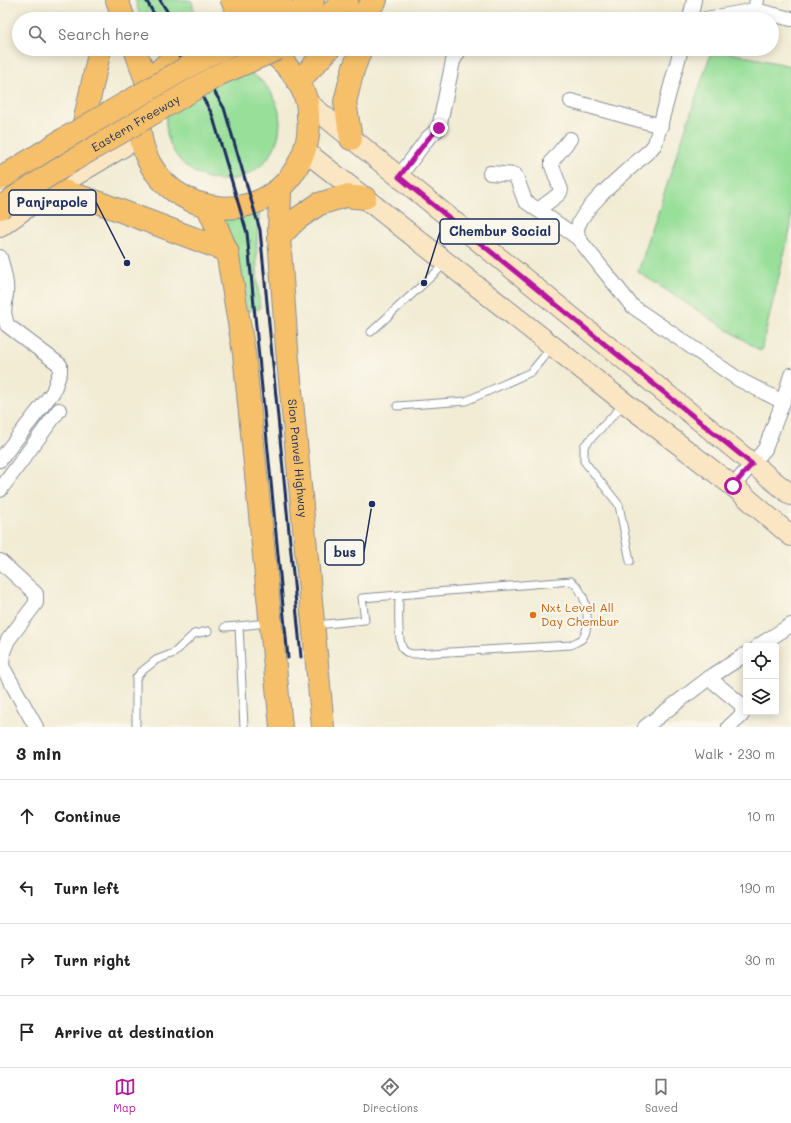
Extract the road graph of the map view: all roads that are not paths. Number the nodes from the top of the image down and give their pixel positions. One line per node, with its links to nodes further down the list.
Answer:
1 (110, 0): 12 (highway)
2 (117, 0): 13 (highway)
3 (232, 0): 14 (highway)
4 (245, 0): 11 (highway)
5 (313, 0): 11 (highway)
6 (347, 0): 15 (highway)
7 (376, 0): 16 (highway)
8 (381, 0): 17 (highway)
9 (694, 0): 18 (street)
10 (756, 5): 19 (street); 20 (street)
11 (284, 11)
12 (107, 12)
13 (121, 12)
14 (239, 12)
15 (332, 12)
16 (365, 12)
17 (377, 12)
18 (691, 12)
19 (731, 12)
20 (774, 12)
21 (779, 14): 22 (street)
22 (791, 19)
23 (98, 56): 38 (highway)
24 (138, 56): 33 (highway)
25 (175, 56): 33 (highway)
26 (207, 56): 47 (highway, Eastern Freeway, bridge)
27 (262, 56): 52 (highway, Eastern Freeway, bridge)
28 (274, 56): 34 (highway)
29 (322, 56): 34 (highway)
30 (358, 56): 41 (highway)
31 (456, 56): 46 (street)
32 (679, 56): 39 (street)
33 (147, 82): 37 (highway)
34 (298, 82): 36 (highway)
35 (571, 101): 39 (street)
36 (307, 102): 41 (main road); 43 (highway)
37 (138, 109): 38 (main road); 40 (highway)
38 (84, 123): 45 (main road)
39 (661, 126): 56 (street)
40 (141, 136): 48 (main road); 51 (highway)
41 (352, 139): 46 (main road)
42 (570, 139): 53 (street)
43 (305, 151): 49 (highway); 50 (main road)
44 (490, 173): 53 (street)
45 (0, 174)
46 (399, 177): 70 (main road)
47 (0, 180)
48 (54, 188): 54 (main road); 57 (highway)
49 (280, 189): 51 (highway); 55 (highway, Sion Panvel Highway)
50 (365, 198): 55 (highway); 59 (main road)
51 (208, 207): 57 (highway)
52 (0, 208)
53 (538, 210): 56 (street)
54 (0, 227)
55 (278, 237): 79 (highway, Sion Panvel Highway)
56 (578, 238): 65 (street)
57 (227, 251): 78 (highway)
58 (0, 257): 60 (street)
59 (447, 262): 62 (lane); 63 (main road)
60 (2, 307): 61 (street)
61 (3, 329): 69 (street)
62 (371, 332)
63 (553, 346): 66 (main road); 67 (lane)
64 (790, 379): 65 (street)
65 (783, 402): 70 (street)
66 (625, 403): 71 (main road); 76 (lane)
67 (397, 406)
68 (59, 410): 72 (street)
69 (0, 460)
70 (752, 464): 71 (street); 73 (main road)
71 (733, 486): 74 (main road)
72 (0, 490)
73 (791, 495)
74 (791, 536)
75 (0, 561): 87 (street)
76 (630, 561)
77 (399, 595): 77 (lane); 79 (lane)
78 (270, 623): 81 (lane); 90 (highway)
79 (313, 625): 91 (highway, Sion Panvel Highway)
80 (791, 625): 84 (street)
81 (239, 626): 82 (lane); 89 (lane)
82 (225, 627)
83 (208, 631): 88 (lane)
84 (763, 643)
85 (743, 656): 86 (street)
86 (709, 678): 92 (street); 93 (street)
87 (36, 727)
88 (136, 727)
89 (244, 727)
90 (281, 727)
91 (323, 727)
92 (645, 727)
93 (729, 727)

